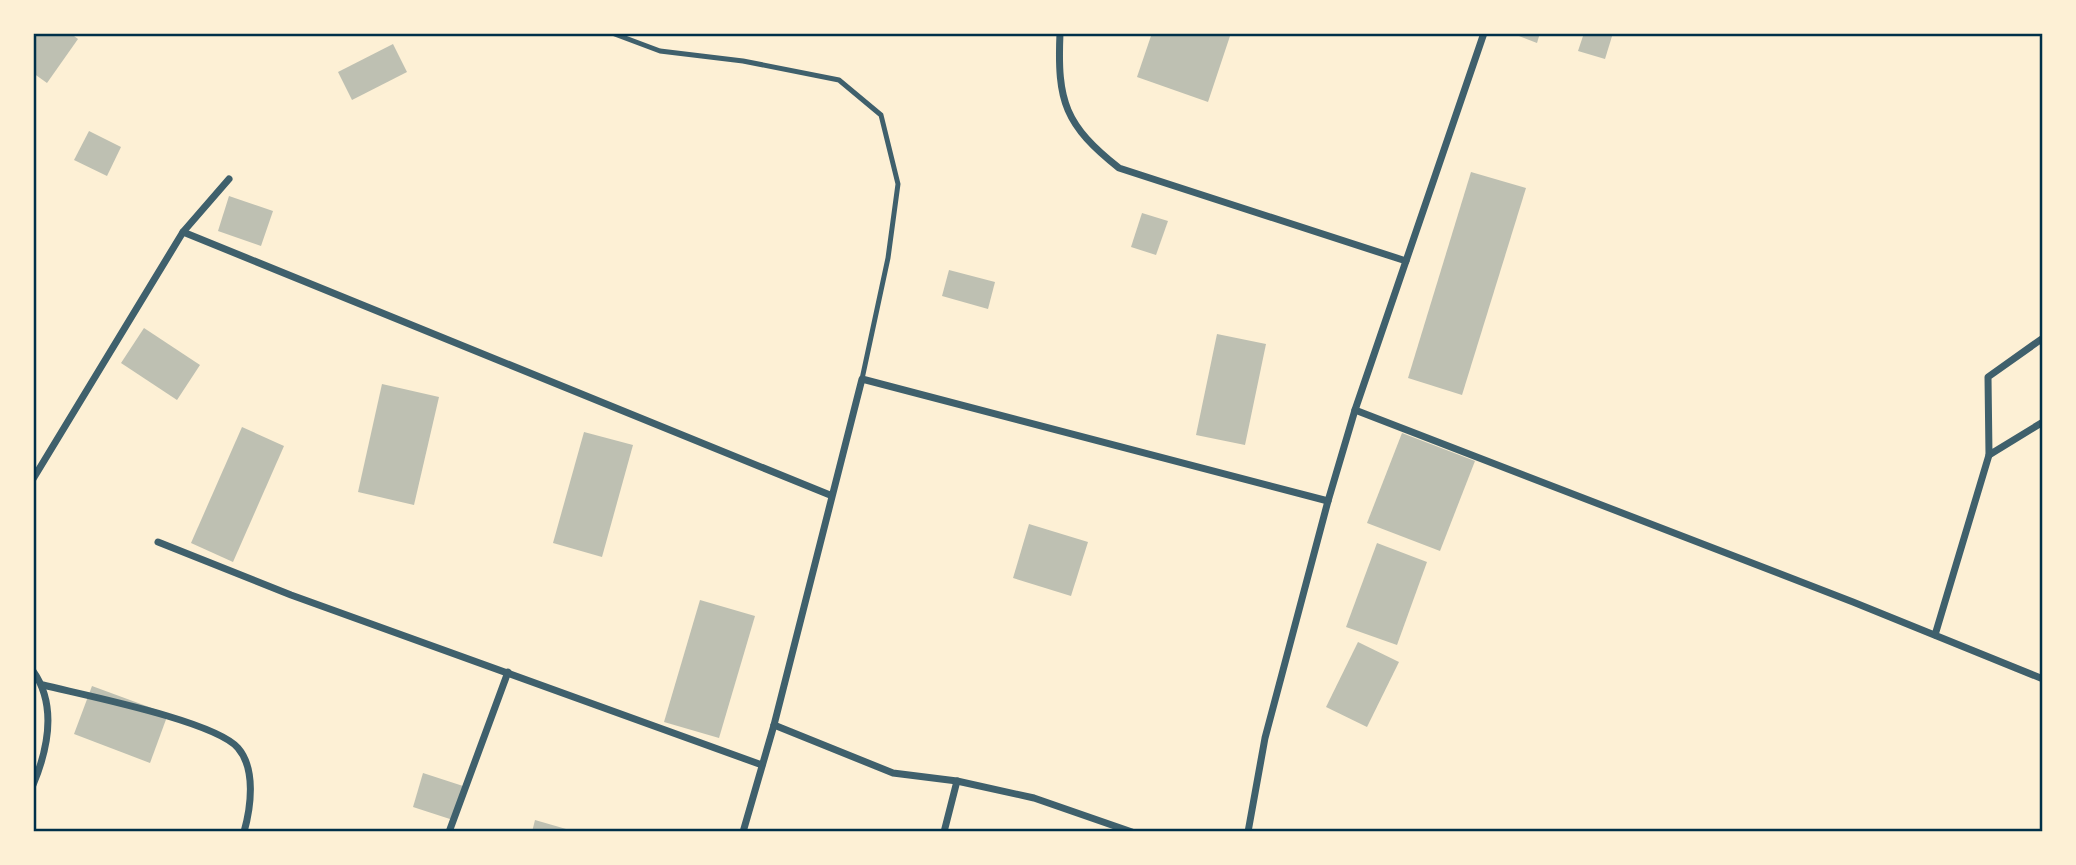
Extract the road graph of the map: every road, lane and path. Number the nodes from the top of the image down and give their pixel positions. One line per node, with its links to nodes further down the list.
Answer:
1 (612, 33): 8 (lane)
2 (1060, 33): 6 (street)
3 (1484, 33): 6 (street)
4 (229, 179): 5 (street)
5 (183, 232): 12 (street); 13 (street)
6 (1406, 261): 9 (street)
7 (2043, 338): 11 (street)
8 (862, 379): 13 (street); 14 (street)
9 (1355, 410): 14 (street); 16 (street)
10 (2043, 422): 11 (street)
11 (1989, 455): 16 (street)
12 (33, 479)
13 (830, 495): 21 (street)
14 (1328, 501): 30 (street)
15 (158, 542): 18 (street)
16 (1935, 635): 19 (street)
17 (33, 671): 20 (street)
18 (508, 672): 22 (street); 26 (street)
19 (2043, 679)
20 (43, 685): 24 (street); 25 (street)
21 (774, 724): 22 (street); 23 (street)
22 (762, 765): 27 (street)
23 (957, 781): 28 (street); 29 (street)
24 (33, 785)
25 (244, 832)
26 (449, 832)
27 (743, 832)
28 (944, 832)
29 (1132, 832)
30 (1248, 832)

